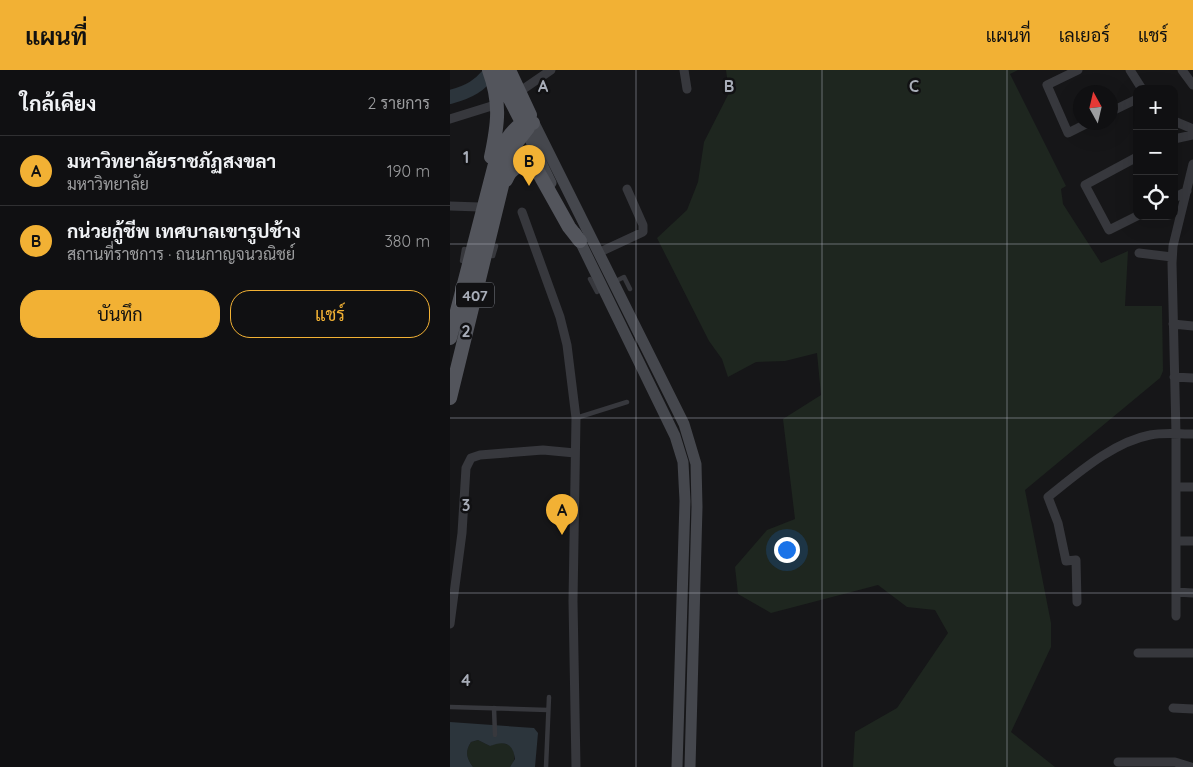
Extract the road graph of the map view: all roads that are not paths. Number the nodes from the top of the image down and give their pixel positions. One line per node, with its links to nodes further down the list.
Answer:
1 (488, 70): 11 (main road)
2 (495, 70): 11 (main road)
3 (509, 70): 11 (main road)
4 (551, 70): 11 (street)
5 (684, 70): 12 (street)
6 (1078, 70): 19 (street)
7 (1130, 70): 9 (street)
8 (1182, 70): 10 (street)
9 (1139, 85)
10 (1193, 85)
11 (508, 87): 14 (main road); 18 (main road); 18 (main road)
12 (687, 89)
13 (1133, 101): 15 (street)
14 (498, 104): 16 (street); 30 (main road)
15 (1118, 108)
16 (450, 118)
17 (1178, 123): 20 (street)
18 (528, 125): 27 (main road, 407); 33 (main road, 407); 34 (main road); 36 (main road)
19 (1074, 130)
20 (1193, 130)
21 (1193, 135): 22 (street)
22 (1178, 138)
23 (1133, 159): 32 (street)
24 (1193, 164): 26 (street)
25 (627, 189): 36 (street)
26 (1187, 191): 28 (street); 38 (street)
27 (501, 192): 34 (main road); 47 (main road, 407)
28 (1178, 196)
29 (450, 206): 30 (street)
30 (480, 207): 33 (main road)
31 (522, 212): 49 (street)
32 (1133, 218)
33 (475, 239): 44 (main road, 407)
34 (580, 241): 74 (main road)
35 (496, 246): 39 (lane)
36 (600, 252): 75 (main road)
37 (1139, 253): 38 (street)
38 (1172, 257): 42 (street)
39 (462, 261)
40 (590, 279): 41 (lane)
41 (630, 288)
42 (1173, 324): 43 (street); 45 (street)
43 (1193, 326)
44 (451, 331)
45 (1174, 377): 46 (street); 50 (street)
46 (1193, 378)
47 (450, 398)
48 (626, 402): 49 (lane)
49 (576, 418): 52 (street)
50 (1176, 434): 51 (street); 53 (street); 59 (street)
51 (1193, 434)
52 (575, 453): 61 (street); 73 (street)
53 (1176, 487): 54 (street); 55 (street)
54 (1193, 487)
55 (1176, 541): 56 (street); 57 (street)
56 (1193, 541)
57 (1176, 592): 58 (street); 60 (street)
58 (1193, 593)
59 (1077, 602)
60 (1176, 616)
61 (450, 624)
62 (1138, 653): 63 (street)
63 (1193, 653)
64 (549, 696): 69 (lane)
65 (450, 707): 66 (lane)
66 (494, 708): 69 (lane); 70 (lane)
67 (1173, 708): 68 (street)
68 (1193, 709)
69 (548, 710): 72 (lane)
70 (496, 735)
71 (1118, 762): 76 (street)
72 (546, 767)
73 (576, 767)
74 (677, 767)
75 (690, 767)
76 (1191, 767)

